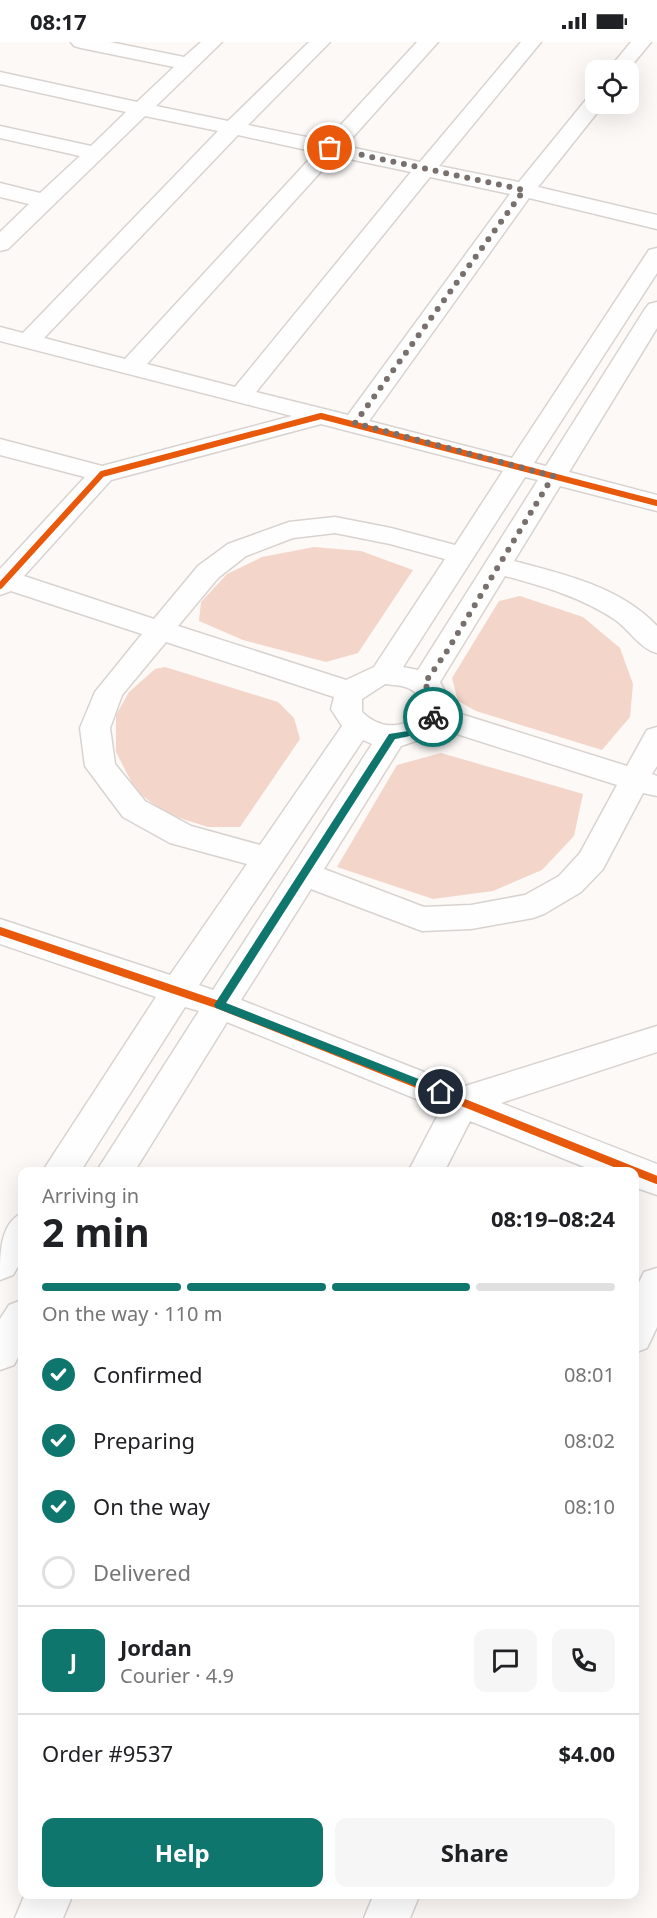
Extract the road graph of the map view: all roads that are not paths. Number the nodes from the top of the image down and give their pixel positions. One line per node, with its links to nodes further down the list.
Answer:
1 (81, 42): 8 (street)
2 (212, 42): 8 (street)
3 (320, 42): 12 (street)
4 (428, 42): 14 (street)
5 (531, 42): 16 (street)
6 (641, 42): 7 (street)
7 (626, 60)
8 (189, 64): 10 (street)
9 (0, 78): 10 (street)
10 (141, 109): 12 (street); 15 (street)
11 (585, 113): 18 (street)
12 (233, 128): 14 (street); 25 (street)
13 (0, 132): 15 (street)
14 (330, 148): 16 (street); 26 (street)
15 (94, 153): 19 (street)
16 (425, 170): 18 (street); 27 (street)
17 (0, 190): 19 (street)
18 (524, 190): 20 (street); 29 (street)
19 (45, 201): 21 (street)
20 (657, 222)
21 (0, 244)
22 (657, 255): 31 (street)
23 (657, 309): 33 (street)
24 (0, 334): 25 (street)
25 (28, 341): 26 (street)
26 (130, 368): 27 (street)
27 (240, 396): 28 (street)
28 (321, 416): 29 (street); 32 (street)
29 (355, 423): 31 (street)
30 (0, 447): 32 (street)
31 (519, 467): 33 (street); 35 (street)
32 (102, 474): 37 (street)
33 (553, 476): 34 (street); 36 (street)
34 (657, 503)
35 (462, 555): 38 (street); 40 (street)
36 (498, 566): 39 (street); 41 (street)
37 (2, 581): 38 (street)
38 (162, 631): 42 (street); 48 (street)
39 (657, 644)
40 (384, 674): 41 (street); 42 (street)
41 (424, 684): 43 (street)
42 (350, 692): 44 (street)
43 (434, 716): 45 (street); 47 (street)
44 (358, 725): 45 (street); 48 (street)
45 (392, 736): 49 (street)
46 (657, 737): 47 (street)
47 (646, 783): 49 (street)
48 (267, 858): 51 (street)
49 (304, 874): 52 (street)
50 (0, 931): 51 (street)
51 (177, 991): 52 (street); 55 (street)
52 (219, 1005): 54 (street); 56 (street)
53 (657, 1039): 54 (street)
54 (463, 1101): 57 (street); 58 (street)
55 (63, 1167)
56 (117, 1167)
57 (429, 1167)
58 (625, 1167)
59 (639, 1173): 60 (street)
60 (657, 1180)
61 (18, 1235): 62 (street)
62 (0, 1264)
63 (657, 1284): 65 (street)
64 (18, 1324): 66 (street)
65 (639, 1325)
66 (0, 1353)
67 (48, 1899): 69 (street)
68 (395, 1899): 70 (street)
69 (38, 1918)
70 (387, 1918)

